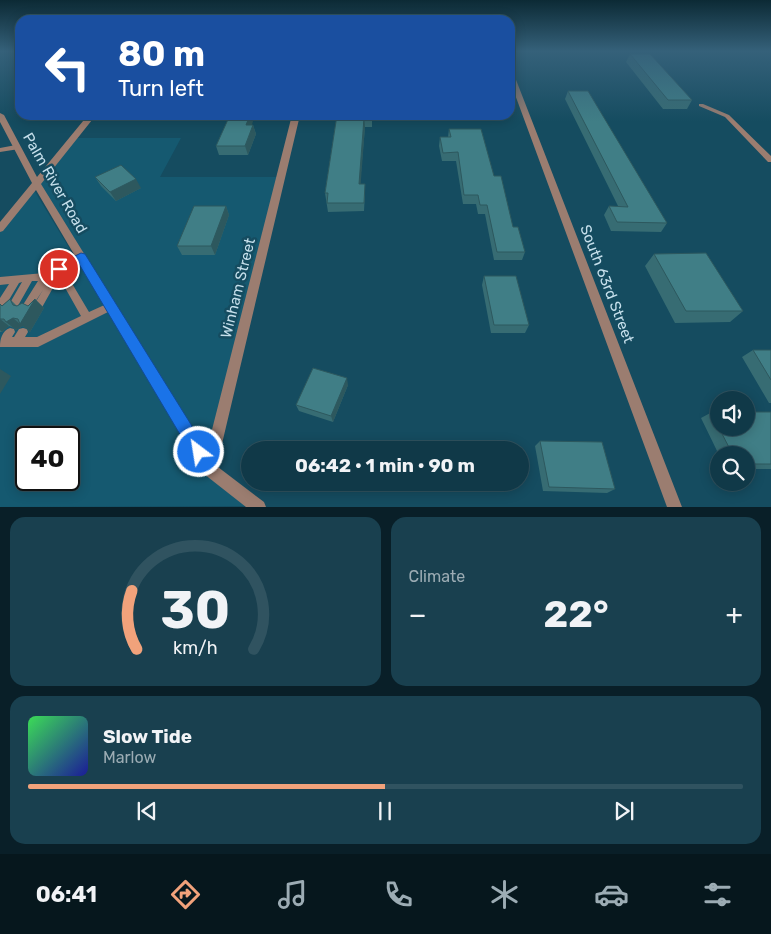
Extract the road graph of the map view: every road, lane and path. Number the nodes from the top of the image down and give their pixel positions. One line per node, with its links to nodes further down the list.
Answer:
1 (515, 85): 29 (street, South 63rd Street)
2 (701, 105): 8 (lane)
3 (0, 115): 6 (street, Palm River Road)
4 (88, 120): 9 (street)
5 (295, 120): 27 (street, Winham Street)
6 (16, 147): 7 (street); 9 (street, Palm River Road)
7 (0, 150)
8 (771, 160)
9 (37, 184): 10 (street); 11 (street, Palm River Road)
10 (0, 229)
11 (81, 257): 12 (lane); 17 (street, Palm River Road)
12 (59, 269): 13 (lane); 21 (lane); 22 (lane)
13 (46, 276): 14 (lane); 20 (lane)
14 (29, 278): 15 (lane); 19 (lane)
15 (16, 280): 16 (lane); 18 (lane)
16 (0, 281)
17 (111, 306): 22 (lane); 27 (street, Palm River Road)
18 (0, 307)
19 (12, 308)
20 (26, 308)
21 (37, 308)
22 (87, 318): 26 (lane)
23 (10, 332): 25 (lane)
24 (23, 332): 26 (lane)
25 (2, 342): 26 (lane)
26 (17, 342)
27 (209, 468): 28 (street, Palm River Road)
28 (259, 506)
29 (676, 506)

